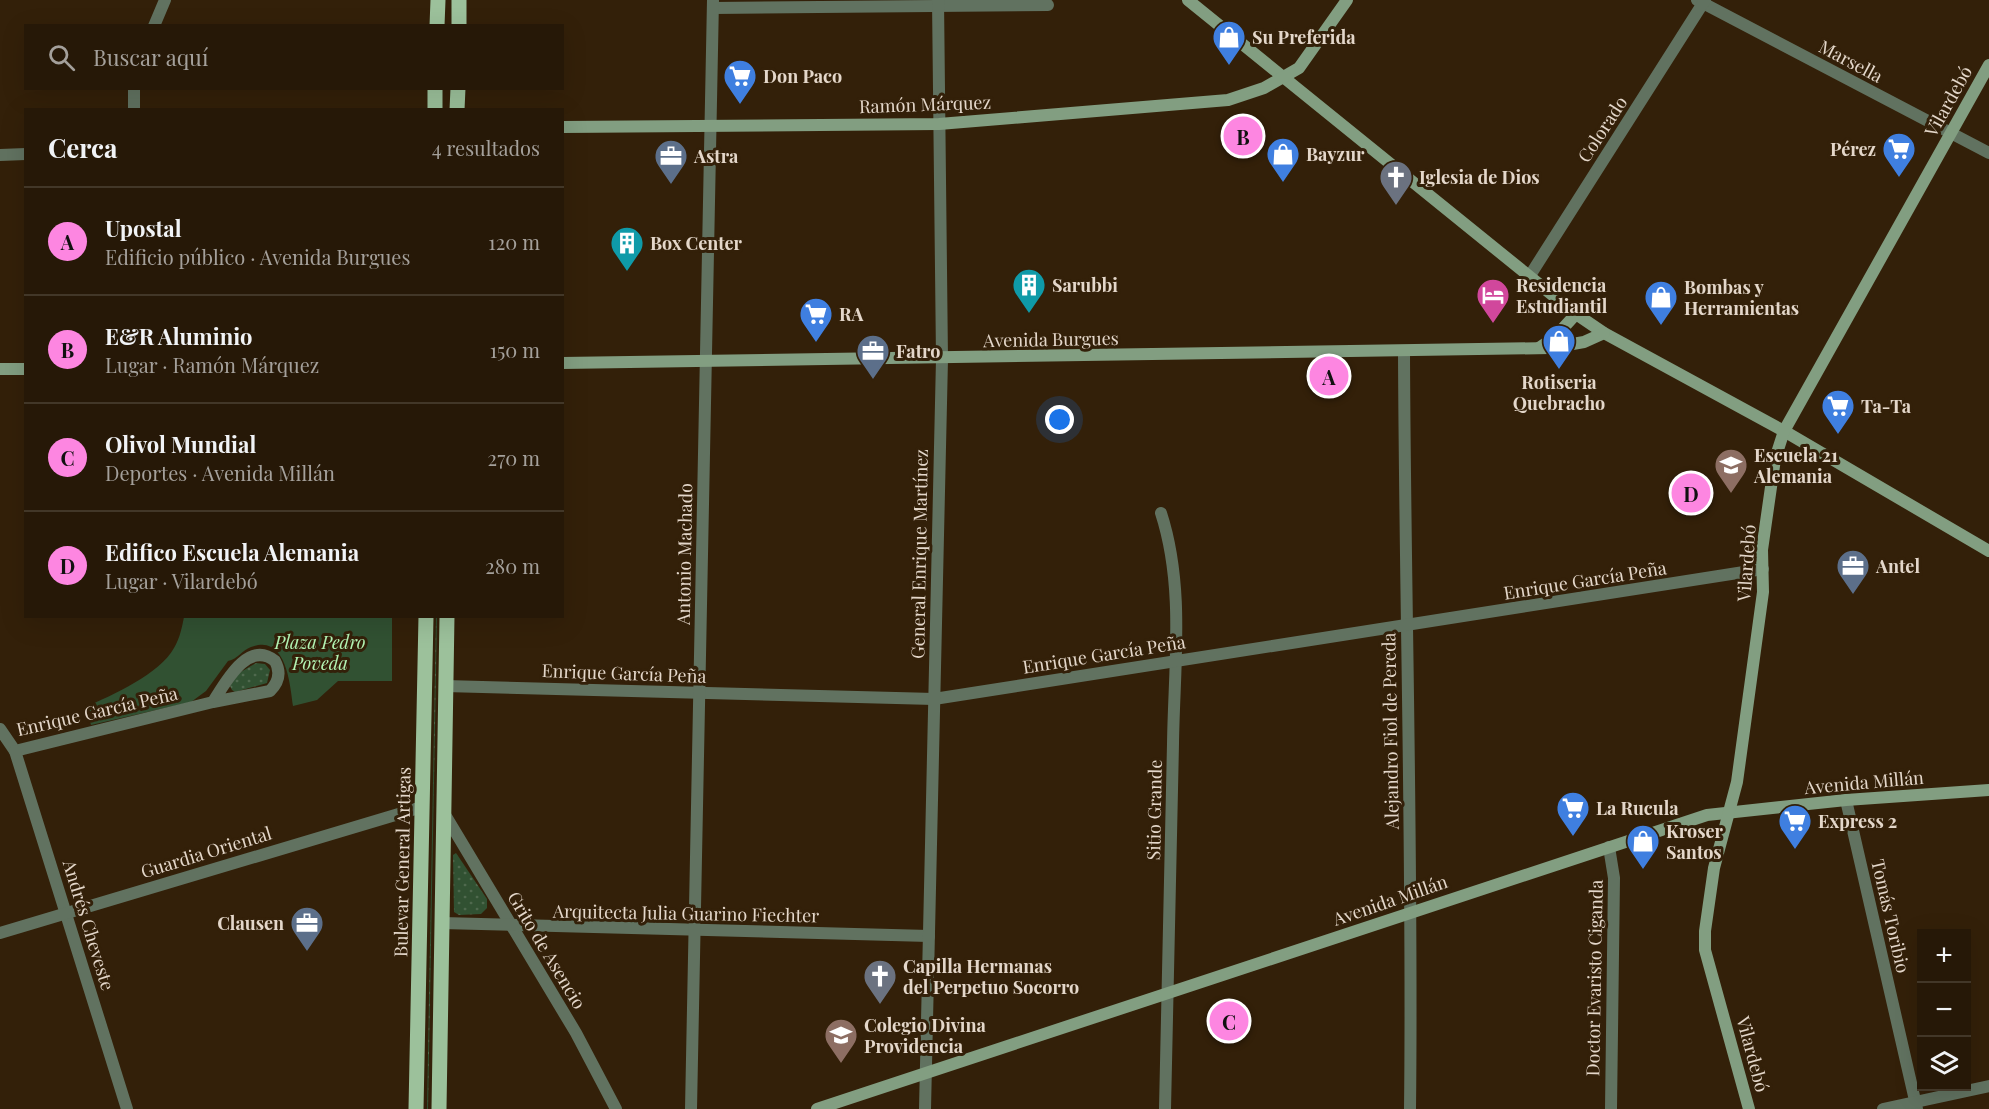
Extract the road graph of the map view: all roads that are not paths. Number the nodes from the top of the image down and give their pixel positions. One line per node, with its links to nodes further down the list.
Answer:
1 (165, 0): 10 (street)
2 (438, 0): 11 (main road)
3 (459, 0): 12 (main road)
4 (1188, 0): 14 (street)
5 (1347, 0): 14 (street, Ramón Márquez)
6 (1701, 1): 24 (street, Marsella); 28 (street, Colorado)
7 (938, 3): 8 (street); 9 (street); 21 (street, General Enrique Martínez)
8 (713, 4): 23 (street, Antonio Machado)
9 (1048, 5)
10 (155, 24)
11 (437, 24)
12 (459, 24)
13 (1989, 64): 24 (street, Vilardebó)
14 (1284, 77): 21 (street, Ramón Márquez); 28 (street)
15 (134, 90): 18 (street)
16 (435, 90): 19 (main road)
17 (458, 90): 20 (main road)
18 (134, 108)
19 (435, 108)
20 (457, 108)
21 (939, 124): 23 (street, Ramón Márquez); 33 (street, General Enrique Martínez)
22 (564, 127): 23 (street, Ramón Márquez)
23 (711, 127): 34 (street, Antonio Machado)
24 (1951, 134): 25 (street, Marsella); 38 (street, Vilardebó)
25 (1989, 153)
26 (24, 154): 27 (street)
27 (0, 155)
28 (1528, 277): 29 (street)
29 (1576, 314): 30 (street); 31 (street)
30 (1604, 333): 31 (street, Avenida Burgues); 38 (street)
31 (1539, 348): 32 (street, Avenida Burgues)
32 (1404, 352): 33 (street, Avenida Burgues); 44 (street, Alejandro Fiol de Pereda)
33 (942, 358): 34 (street, Avenida Burgues); 48 (street, General Enrique Martínez)
34 (705, 362): 35 (street, Avenida Burgues); 47 (street, Antonio Machado)
35 (564, 363)
36 (0, 369): 37 (street)
37 (24, 369)
38 (1784, 431): 40 (street); 41 (street, Vilardebó)
39 (1161, 513): 45 (street, Sitio Grande)
40 (1989, 551)
41 (1763, 569): 44 (street, Enrique García Peña); 55 (street, Vilardebó)
42 (426, 618): 54 (main road, Bulevar General Artigas)
43 (447, 618): 46 (main road)
44 (1406, 627): 45 (street, Enrique García Peña); 58 (street, Alejandro Fiol de Pereda)
45 (1176, 661): 48 (street, Enrique García Peña); 65 (street, Sitio Grande)
46 (446, 686): 47 (street, Enrique García Peña); 56 (main road)
47 (700, 693): 48 (street, Enrique García Peña); 62 (street, Antonio Machado)
48 (934, 699): 64 (street, General Enrique Martínez)
49 (213, 702): 49 (street, Enrique García Peña); 51 (street, Enrique García Peña)
50 (0, 729): 51 (street, Enrique García Peña)
51 (15, 751): 59 (street, Andrés Cheveste)
52 (1989, 790): 53 (street, Avenida Millán)
53 (1846, 800): 55 (street, Avenida Millán); 68 (street, Tomás Toribio)
54 (422, 807): 59 (street, Guardia Oriental); 70 (main road, Bulevar General Artigas)
55 (1728, 812): 57 (street, Avenida Millán); 79 (street, Vilardebó)
56 (444, 813): 60 (main road); 61 (street, Grito de Asencio)
57 (1610, 847): 58 (street, Avenida Millán); 78 (street, Doctor Evaristo Ciganda)
58 (1413, 911): 65 (street, Avenida Millán); 77 (street, Alejandro Fiol de Pereda)
59 (66, 912): 63 (street, Guardia Oriental); 69 (street, Andrés Cheveste)
60 (442, 923): 61 (street, Arquitecta Julia Guarino Fiechter); 71 (main road)
61 (511, 926): 62 (street, Arquitecta Julia Guarino Fiechter); 72 (street, Grito de Asencio)
62 (695, 931): 64 (street, Arquitecta Julia Guarino Fiechter); 73 (street, Antonio Machado)
63 (0, 933)
64 (928, 936): 66 (street, General Enrique Martínez)
65 (1168, 995): 66 (street, Avenida Millán); 76 (street, Sitio Grande)
66 (926, 1073): 74 (street, Avenida Millán); 75 (street, General Enrique Martínez)
67 (1989, 1086): 68 (street)
68 (1916, 1105): 80 (street)
69 (127, 1109)
70 (416, 1109)
71 (440, 1109)
72 (616, 1109)
73 (691, 1109)
74 (817, 1109)
75 (925, 1109)
76 (1165, 1109)
77 (1410, 1109)
78 (1611, 1109)
79 (1749, 1109)
80 (1883, 1109)

